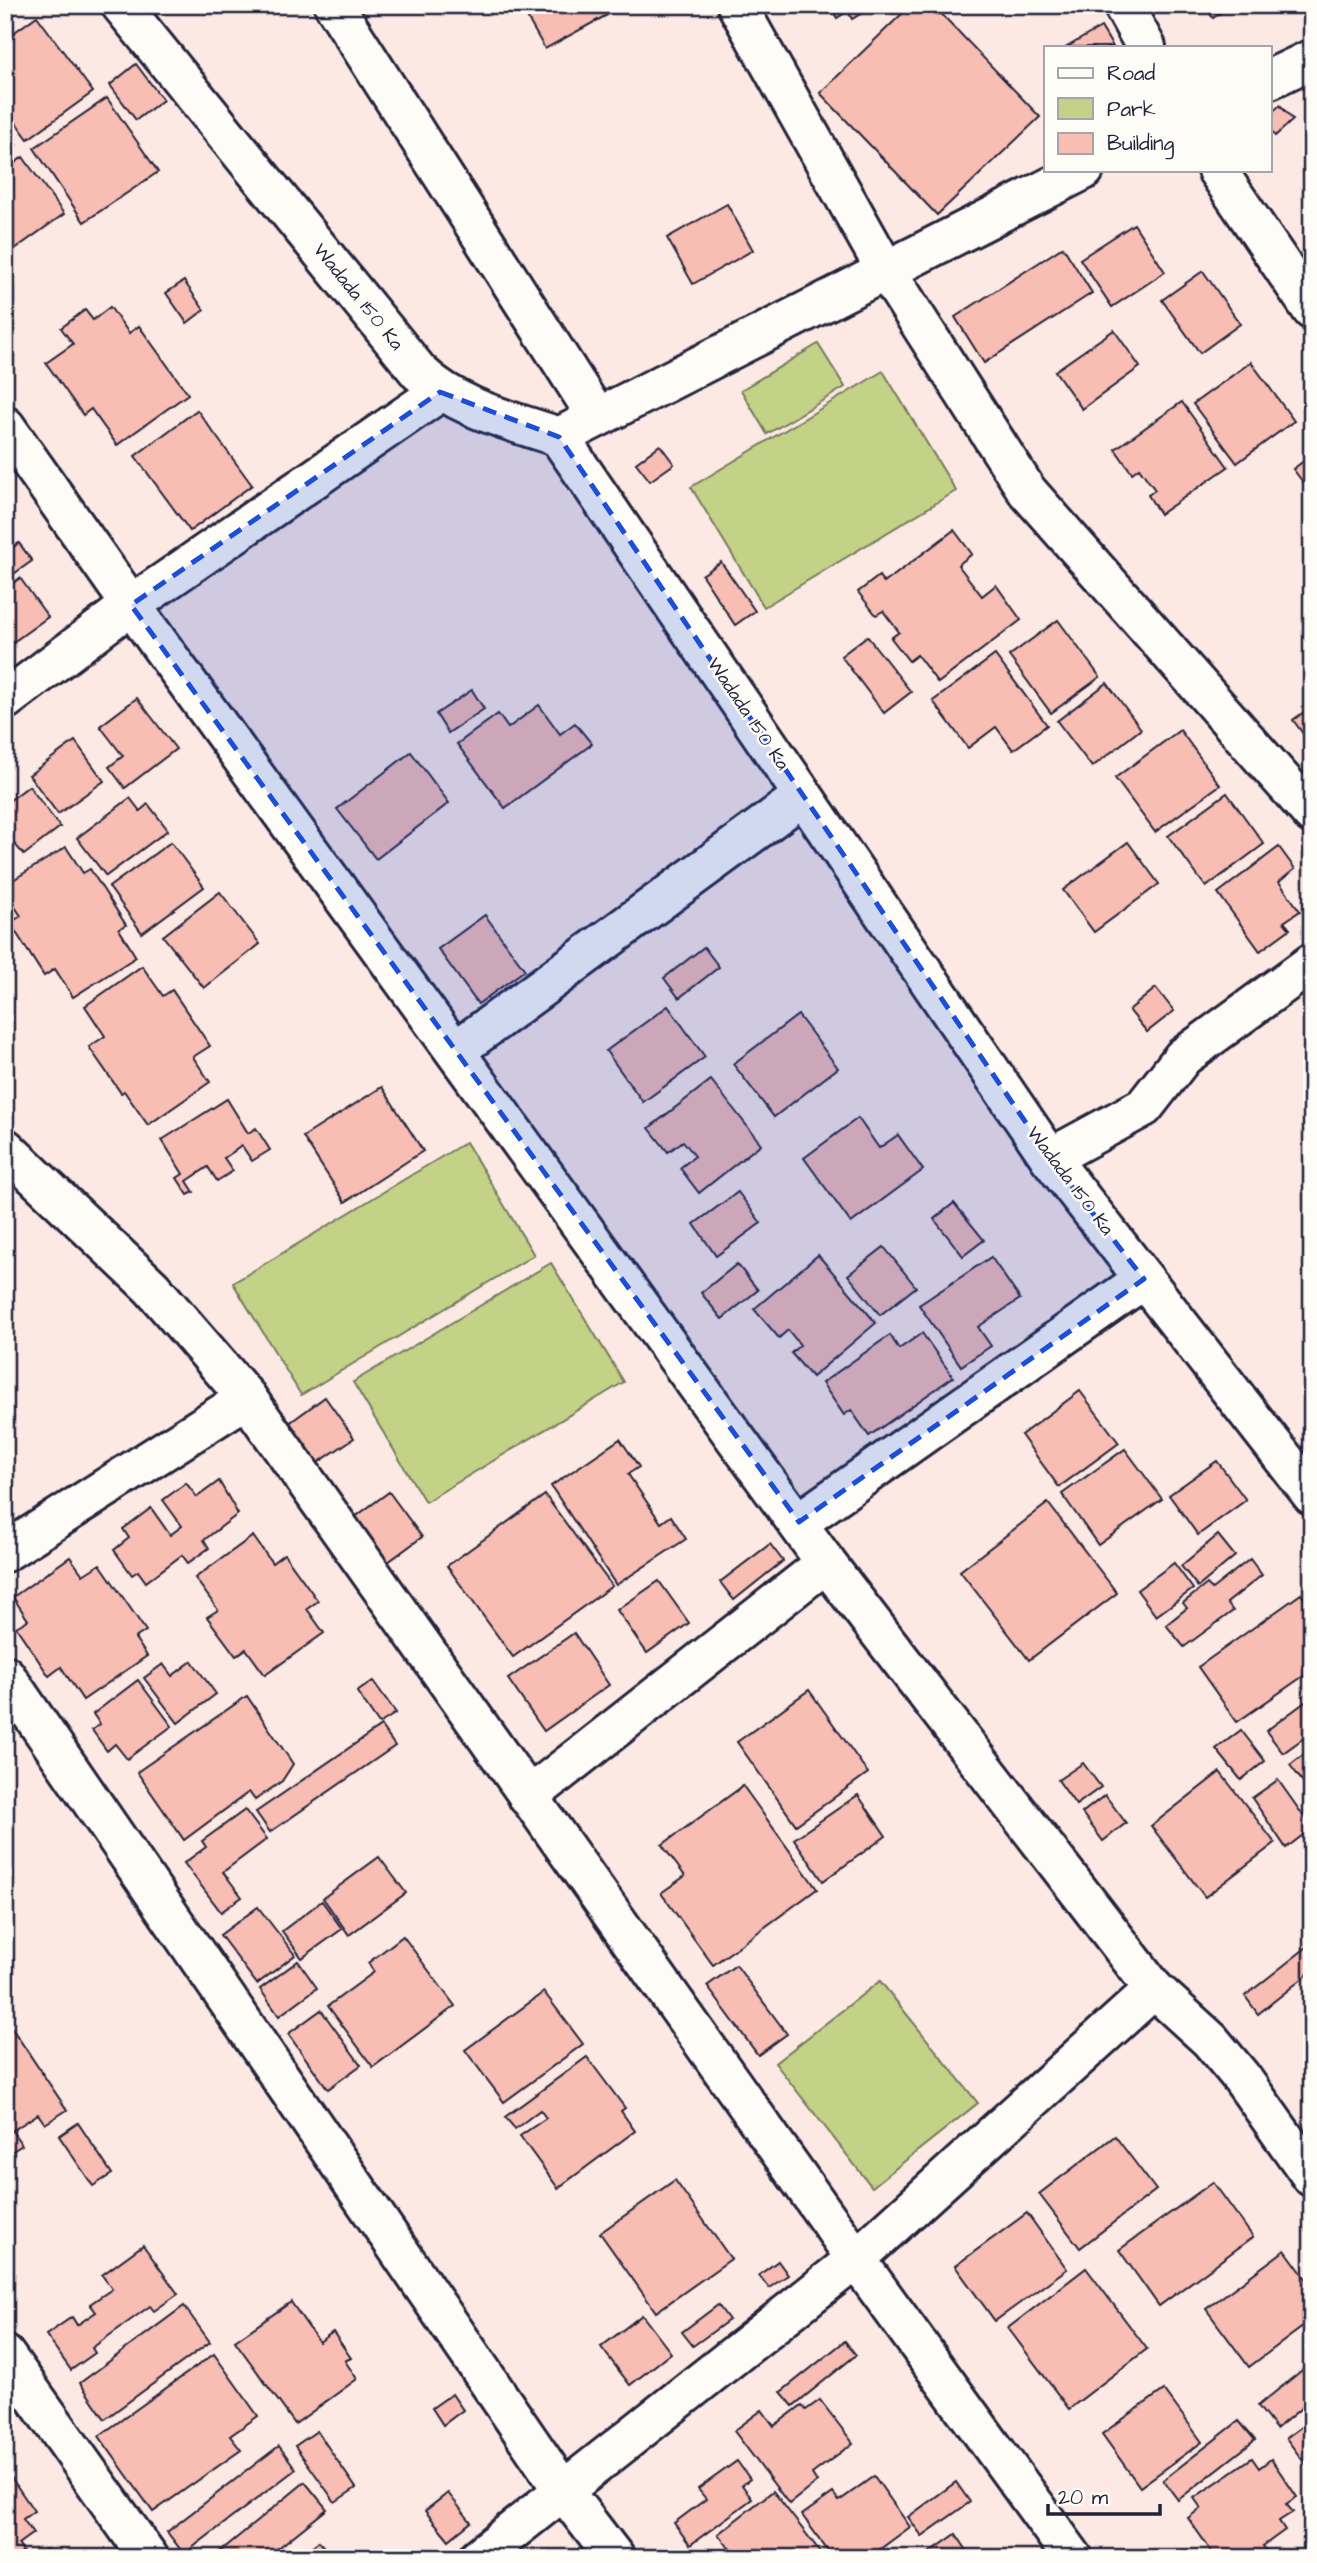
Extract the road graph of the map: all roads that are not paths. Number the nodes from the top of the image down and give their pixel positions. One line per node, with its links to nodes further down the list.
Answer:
1 (121, 5): 12 (street, Wadada 150 Ka)
2 (334, 5): 13 (street)
3 (737, 5): 10 (street)
4 (1123, 5): 5 (street)
5 (1145, 46)
6 (1312, 59): 7 (street)
7 (1272, 78)
8 (1080, 172): 10 (street)
9 (1218, 172): 11 (street)
10 (885, 269): 13 (street); 19 (street)
11 (1312, 310)
12 (440, 392): 15 (street, Wadada 150 Ka); 16 (street)
13 (597, 417): 15 (street)
14 (5, 426): 16 (street)
15 (559, 437): 18 (street, Wadada 150 Ka)
16 (131, 606): 17 (street); 21 (street)
17 (5, 700)
18 (803, 796): 21 (street); 23 (street, Wadada 150 Ka)
19 (1312, 814)
20 (1312, 963): 23 (street)
21 (455, 1051): 27 (street)
22 (5, 1148): 25 (street)
23 (1050, 1158): 24 (street, Wadada 150 Ka)
24 (1144, 1279): 26 (street, Wadada 150 Ka); 27 (street)
25 (247, 1398): 28 (street); 31 (street)
26 (1312, 1495)
27 (799, 1522): 29 (street)
28 (5, 1552)
29 (826, 1563): 31 (street); 32 (street)
30 (5, 1675): 36 (street)
31 (528, 1797): 34 (street)
32 (1154, 1989): 33 (street); 34 (street)
33 (1312, 2177)
34 (856, 2259): 36 (street); 40 (street)
35 (5, 2355): 37 (street)
36 (562, 2489): 38 (street); 39 (street)
37 (149, 2558)
38 (478, 2558)
39 (615, 2558)
40 (1073, 2558)

